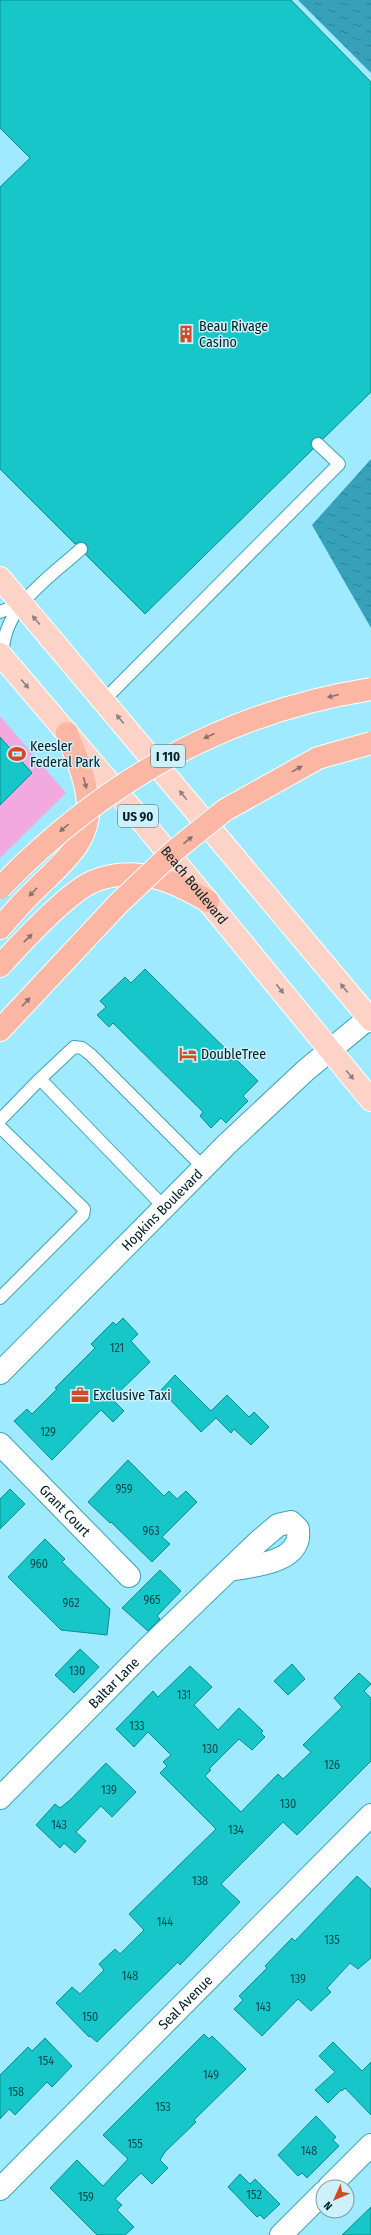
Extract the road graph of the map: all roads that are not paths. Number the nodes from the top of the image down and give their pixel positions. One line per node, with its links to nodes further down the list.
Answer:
1 (318, 444): 8 (lane)
2 (81, 549): 4 (lane)
3 (0, 578): 4 (main road)
4 (22, 603): 5 (lane); 6 (lane); 8 (main road, one-way to 4)
5 (0, 612)
6 (3, 661): 9 (main road, Beach Boulevard / US 90, one-way to 9)
7 (371, 689): 11 (highway, I 110, one-way to 11, bridge)
8 (104, 700): 15 (main road, one-way to 8)
9 (66, 733): 12 (main road, Beach Boulevard / US 90); 13 (highway, one-way to 13)
10 (371, 743): 16 (highway, one-way to 10, bridge)
11 (0, 888)
12 (208, 900): 14 (highway, one-way to 12); 17 (main road, Beach Boulevard / US 90, one-way to 17)
13 (0, 928)
14 (0, 966)
15 (370, 1019): 17 (street, Hopkins Boulevard)
16 (0, 1030)
17 (328, 1050): 19 (main road, Beach Boulevard / US 90, one-way to 19); 22 (street, Hopkins Boulevard)
18 (40, 1079): 20 (lane); 22 (lane); 23 (lane)
19 (371, 1100)
20 (0, 1120)
21 (0, 1127): 24 (lane)
22 (204, 1168): 23 (street, Hopkins Boulevard)
23 (165, 1208): 25 (street, Hopkins Boulevard)
24 (0, 1298)
25 (0, 1373)
26 (0, 1444): 28 (street, Grant Court)
27 (229, 1570): 29 (street, Baltar Lane)
28 (129, 1576)
29 (0, 1798)
30 (371, 1815): 33 (street, Seal Avenue)
31 (371, 2145): 32 (street)
32 (337, 2179)
33 (0, 2189)
34 (315, 2201): 35 (street)
35 (281, 2235)

